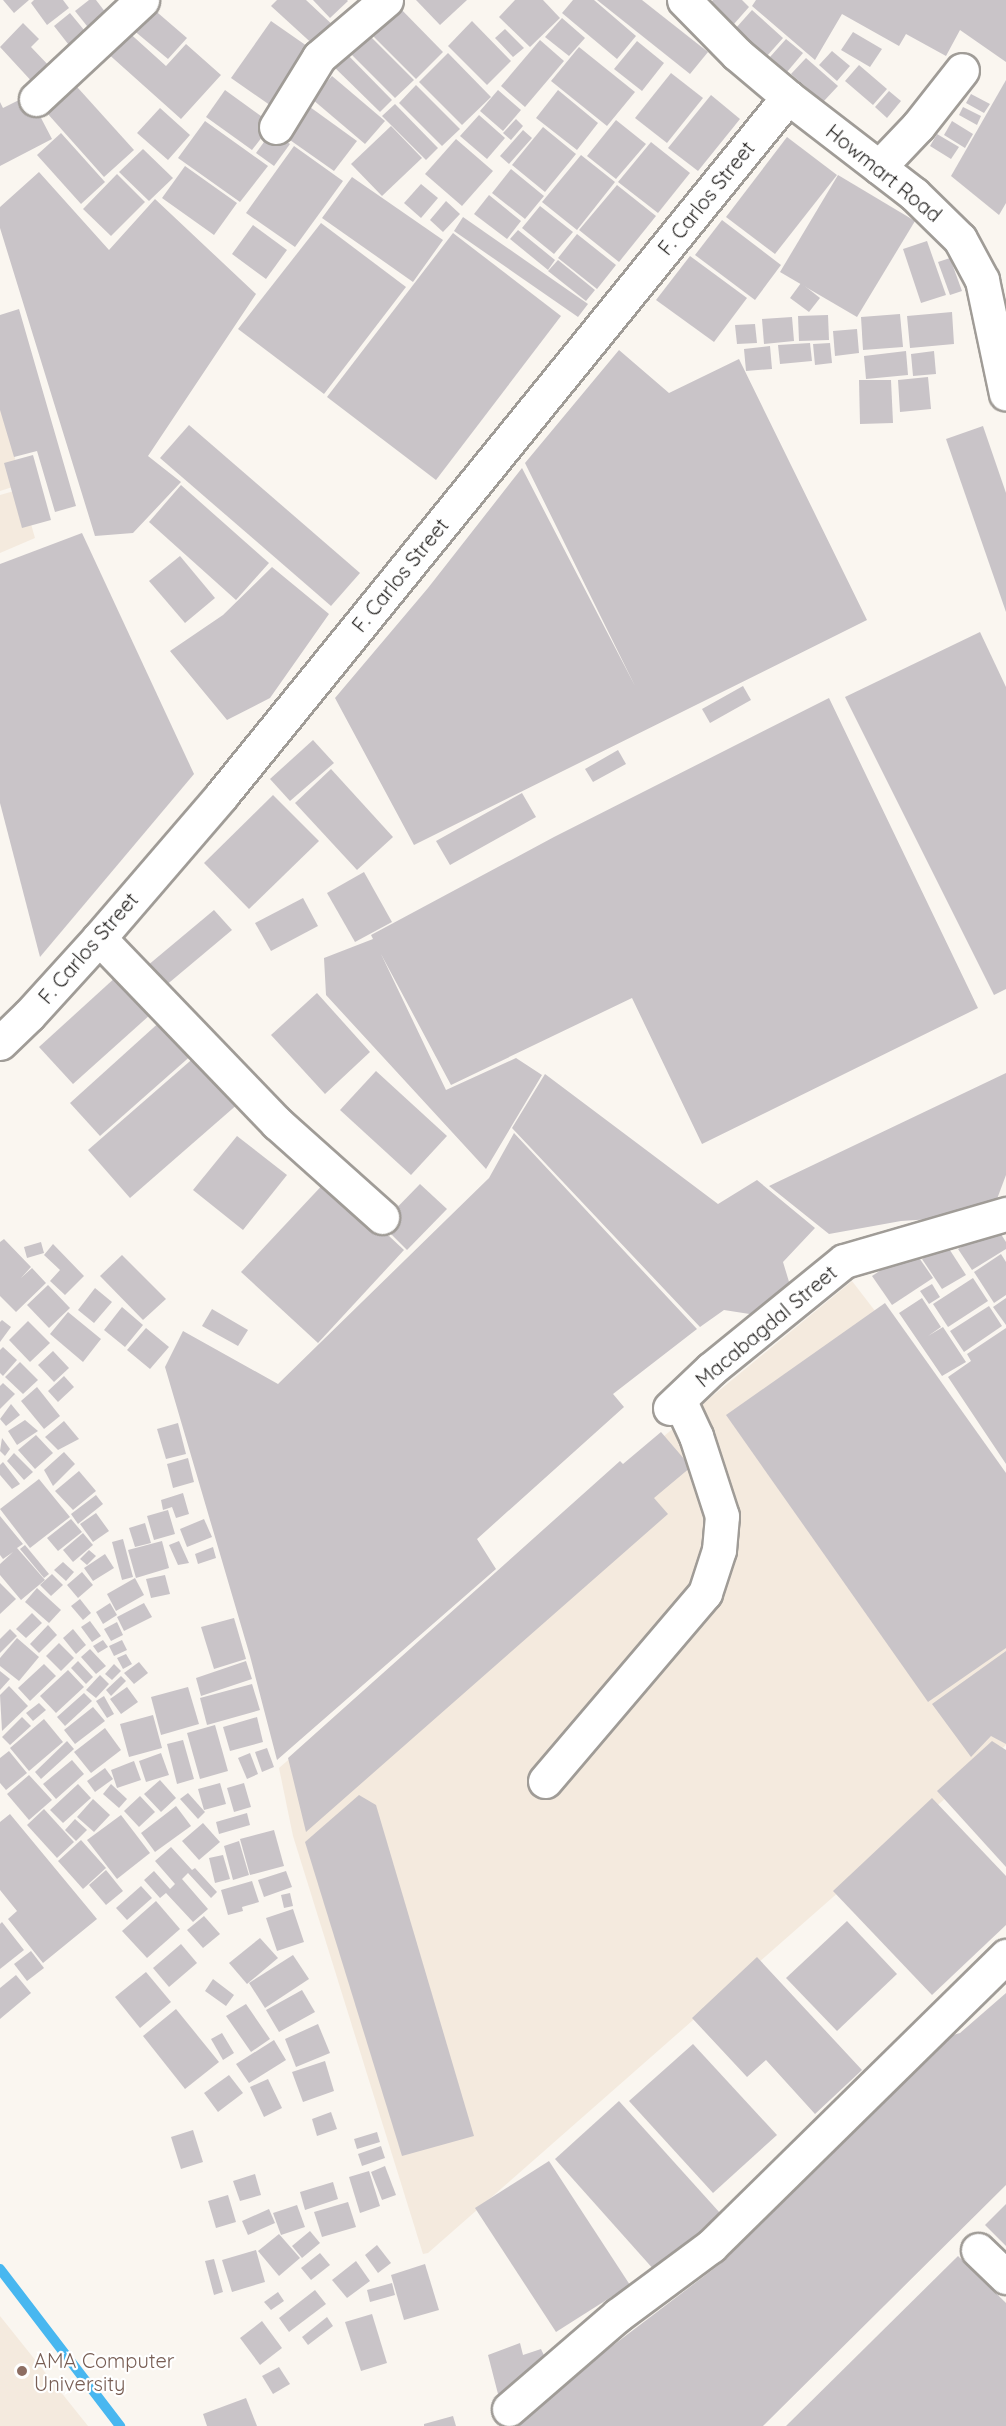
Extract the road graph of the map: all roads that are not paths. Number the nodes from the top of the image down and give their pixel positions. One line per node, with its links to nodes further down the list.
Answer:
1 (142, 0): 6 (street)
2 (684, 0): 5 (street, Howmart Road)
3 (368, 5): 7 (street)
4 (962, 69): 8 (street)
5 (788, 97): 8 (street, Howmart Road); 10 (street, F. Carlos Street)
6 (36, 99)
7 (276, 127)
8 (879, 167): 9 (street, Howmart Road)
9 (1006, 394)
10 (99, 938): 11 (street, F. Carlos Street); 13 (street)
11 (0, 1043)
12 (1006, 1214): 14 (street, Macabagdal Street)
13 (382, 1217)
14 (545, 1781)
15 (1006, 1956): 18 (street)
16 (978, 2250): 17 (street)
17 (1006, 2277)
18 (509, 2409)

